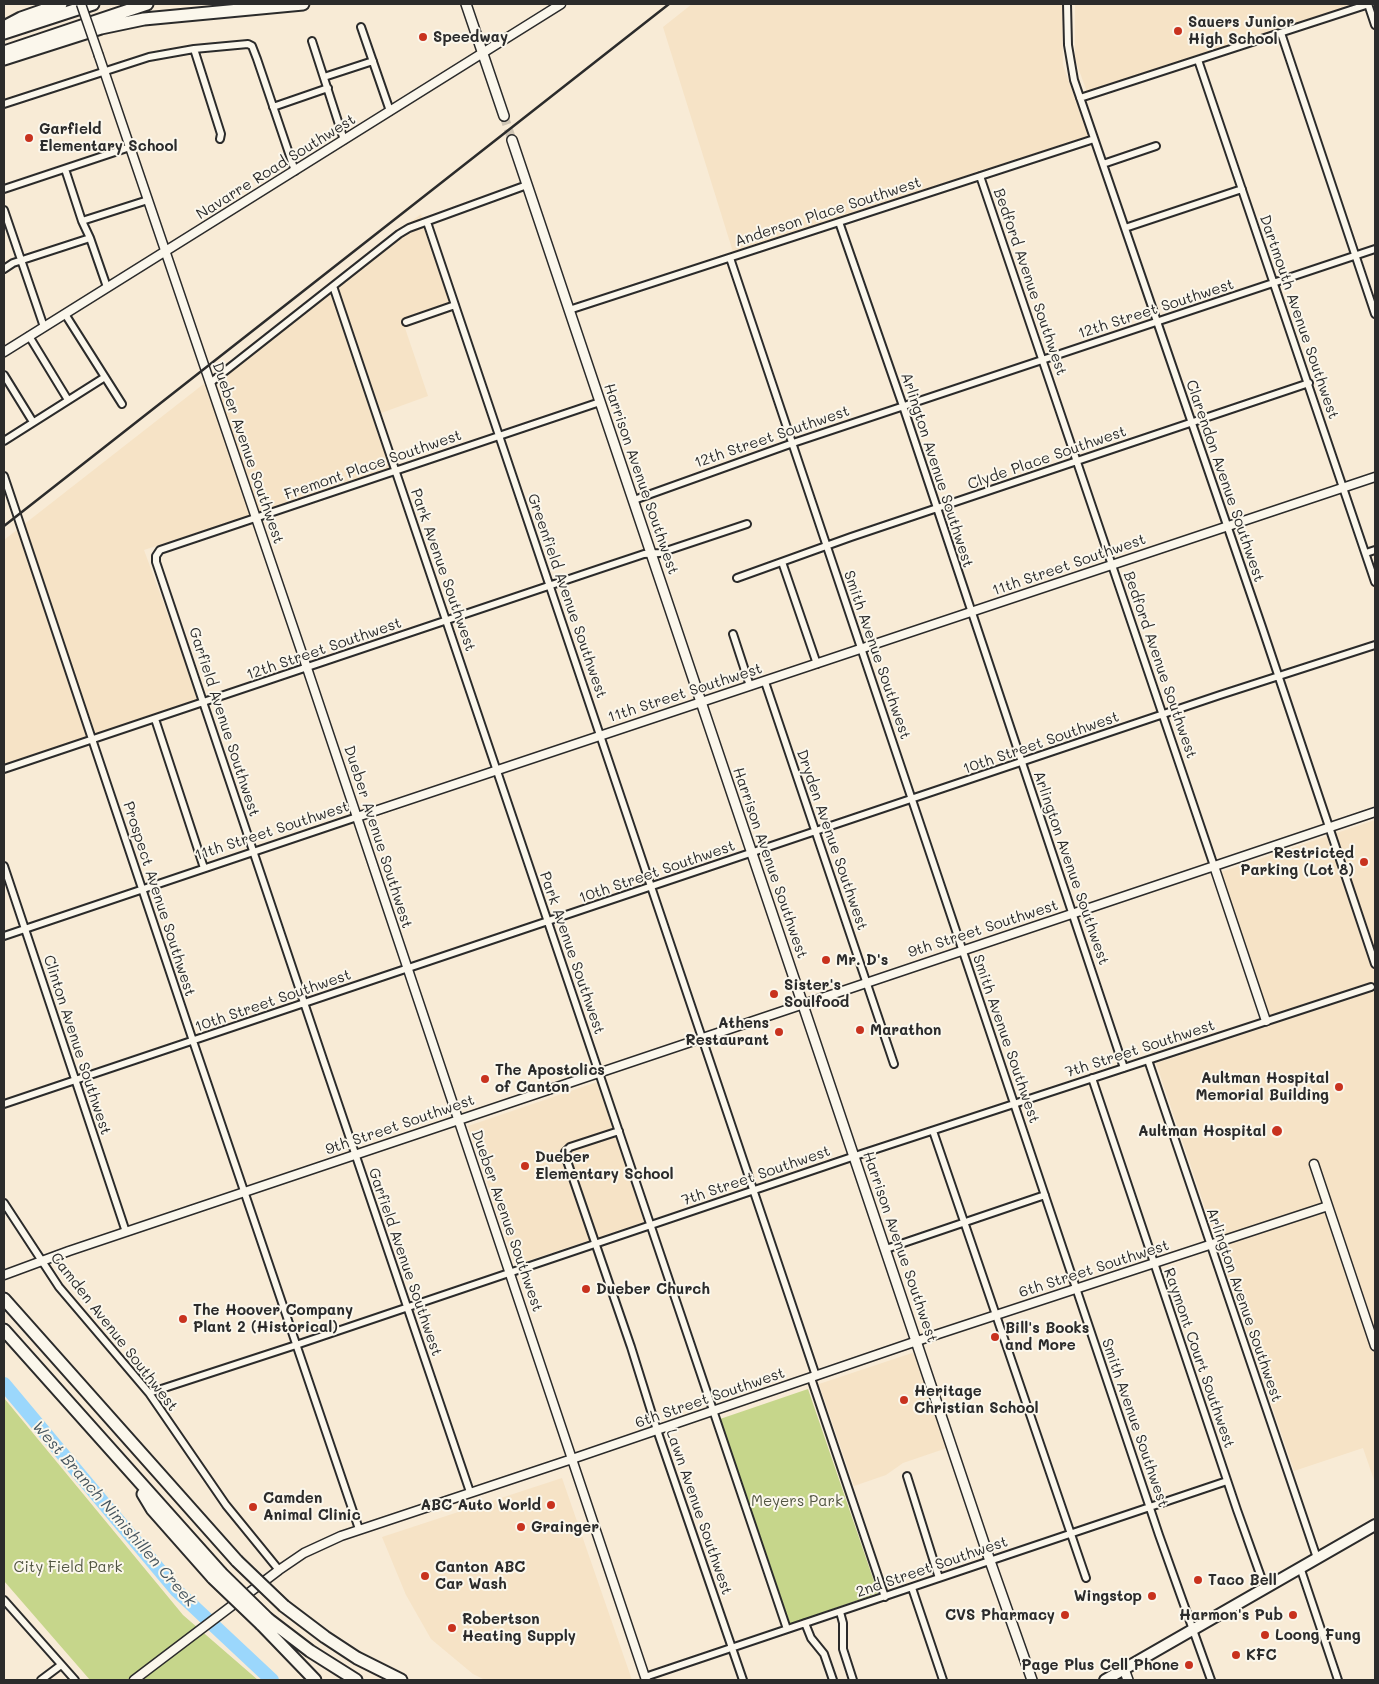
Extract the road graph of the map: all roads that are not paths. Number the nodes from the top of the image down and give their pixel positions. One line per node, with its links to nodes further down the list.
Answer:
1 (61, 4): 11 (highway)
2 (81, 4): 22 (street, Dueber Avenue Southwest, bridge)
3 (93, 4): 13 (highway)
4 (147, 4): 17 (highway)
5 (303, 4): 19 (highway)
6 (466, 4): 18 (main road)
7 (562, 4): 18 (street, Navarre Road Southwest)
8 (1067, 4): 25 (street, Clarendon Avenue Southwest)
9 (1369, 4): 10 (street); 14 (street)
10 (1375, 25)
11 (4, 27)
12 (361, 27): 21 (street)
13 (4, 33)
14 (1281, 33): 20 (street); 52 (street)
15 (312, 41): 23 (street)
16 (194, 49): 22 (street); 27 (street); 30 (street)
17 (4, 52)
18 (482, 52): 28 (street, Navarre Road Southwest); 29 (main road)
19 (4, 59)
20 (1198, 60): 25 (street); 42 (street, Dartmouth Avenue Southwest)
21 (373, 61): 23 (street); 28 (street)
22 (104, 72): 26 (street); 35 (street, Dueber Avenue Southwest)
23 (324, 77): 24 (street)
24 (328, 88): 27 (street); 32 (street)
25 (1080, 98): 31 (street, Clarendon Avenue Southwest)
26 (4, 104)
27 (273, 107): 38 (street)
28 (390, 111): 32 (street, Navarre Road Southwest)
29 (504, 116)
30 (220, 139)
31 (1094, 139): 36 (street, Clarendon Avenue Southwest); 39 (street, Anderson Place Southwest)
32 (344, 140): 38 (street, Navarre Road Southwest)
33 (512, 140): 40 (main road, Harrison Avenue Southwest)
34 (1156, 146): 36 (street)
35 (130, 148): 37 (street); 43 (street, Dueber Avenue Southwest)
36 (1103, 164): 48 (street, Clarendon Avenue Southwest)
37 (65, 169): 41 (street); 45 (street)
38 (295, 171): 51 (street, Navarre Road Southwest)
39 (980, 176): 47 (street, Anderson Place Southwest); 68 (street, Bedford Avenue Southwest)
40 (527, 185): 46 (street); 60 (main road, Harrison Avenue Southwest)
41 (4, 189)
42 (1242, 190): 48 (street); 56 (street, Dartmouth Avenue Southwest)
43 (148, 200): 45 (street); 51 (street, Dueber Avenue Southwest)
44 (4, 210): 54 (street)
45 (82, 222): 49 (street)
46 (428, 222): 57 (street); 59 (street, Greenfield Avenue Southwest)
47 (839, 222): 53 (street, Anderson Place Southwest); 76 (street, Arlington Avenue Southwest)
48 (1125, 228): 64 (street, Clarendon Avenue Southwest)
49 (90, 238): 54 (street); 58 (street)
50 (1375, 250): 52 (street, 12th Street Southwest)
51 (165, 252): 58 (street, Navarre Road Southwest); 71 (street, Dueber Avenue Southwest)
52 (1356, 256): 56 (street, 12th Street Southwest); 62 (street)
53 (730, 258): 60 (street, Anderson Place Southwest); 81 (street, Smith Avenue Southwest)
54 (21, 260): 55 (street); 65 (street)
55 (4, 269)
56 (1274, 284): 64 (street, 12th Street Southwest); 72 (street, Dartmouth Avenue Southwest)
57 (334, 286): 71 (street); 83 (street, Park Avenue Southwest)
58 (107, 288): 61 (street, Navarre Road Southwest)
59 (455, 305): 63 (street); 79 (street, Greenfield Avenue Southwest)
60 (569, 310): 74 (main road, Harrison Avenue Southwest)
61 (65, 314): 65 (street, Navarre Road Southwest); 70 (street)
62 (1375, 314)
63 (406, 322)
64 (1158, 322): 68 (street, 12th Street Southwest); 78 (street, Clarendon Avenue Southwest)
65 (44, 327): 66 (street, Navarre Road Southwest)
66 (29, 336): 67 (street, Navarre Road Southwest); 73 (street)
67 (4, 352)
68 (1042, 360): 76 (street, 12th Street Southwest); 82 (street, Bedford Avenue Southwest)
69 (4, 375): 77 (street)
70 (105, 377): 73 (street); 75 (street)
71 (210, 383): 89 (street, Dueber Avenue Southwest)
72 (1309, 383): 78 (street, Clyde Place Southwest); 86 (street, Dartmouth Avenue Southwest)
73 (68, 400): 77 (street)
74 (600, 402): 79 (street, Fremont Place Southwest); 87 (main road, Harrison Avenue Southwest)
75 (122, 404)
76 (902, 406): 81 (street, 12th Street Southwest); 88 (street, Arlington Avenue Southwest)
77 (33, 422): 80 (street)
78 (1192, 423): 82 (street, Clyde Place Southwest); 91 (street, Clarendon Avenue Southwest)
79 (500, 435): 83 (street, Fremont Place Southwest); 101 (street, Greenfield Avenue Southwest)
80 (4, 441)
81 (792, 443): 87 (street, 12th Street Southwest); 92 (street, Smith Avenue Southwest)
82 (1076, 461): 88 (street, Clyde Place Southwest); 98 (street, Bedford Avenue Southwest)
83 (396, 470): 89 (street, Fremont Place Southwest); 103 (street, Park Avenue Southwest)
84 (4, 476): 117 (street, Prospect Avenue Southwest)
85 (1375, 477): 86 (street, 11th Street Southwest)
86 (1344, 487): 91 (street, 11th Street Southwest); 94 (street, Dartmouth Avenue Southwest)
87 (634, 500): 95 (main road, Harrison Avenue Southwest)
88 (936, 508): 92 (street, Clyde Place Southwest); 102 (street, Arlington Avenue Southwest)
89 (256, 518): 96 (street, Fremont Place Southwest); 108 (street, Dueber Avenue Southwest)
90 (747, 524): 95 (street, 12th Street Southwest)
91 (1228, 526): 98 (street, 11th Street Southwest); 109 (street, Clarendon Avenue Southwest)
92 (827, 546): 97 (street, Clyde Place Southwest); 106 (street, Smith Avenue Southwest)
93 (1375, 550): 94 (street)
94 (1366, 553): 100 (street, Dartmouth Avenue Southwest)
95 (652, 554): 101 (street, 12th Street Southwest); 113 (main road, Harrison Avenue Southwest)
96 (156, 556): 112 (street, Garfield Avenue Southwest)
97 (782, 562): 99 (street, Clyde Place Southwest); 107 (street)
98 (1111, 565): 102 (street, 11th Street Southwest); 114 (street, Bedford Avenue Southwest)
99 (737, 578)
100 (1375, 582)
101 (550, 586): 103 (street, 12th Street Southwest); 116 (street, Greenfield Avenue Southwest)
102 (971, 613): 106 (street, 11th Street Southwest); 118 (street, Arlington Avenue Southwest)
103 (447, 620): 108 (street, 12th Street Southwest); 120 (street, Park Avenue Southwest)
104 (732, 634): 111 (street)
105 (1375, 645): 109 (street, 10th Street Southwest)
106 (862, 650): 107 (street, 11th Street Southwest); 121 (street, Smith Avenue Southwest)
107 (817, 664): 110 (street, 11th Street Southwest)
108 (306, 668): 112 (street, 12th Street Southwest); 123 (street, Dueber Avenue Southwest)
109 (1278, 676): 114 (street, 10th Street Southwest); 124 (street, Clarendon Avenue Southwest)
110 (765, 682): 111 (street, 11th Street Southwest); 125 (street, Dryden Avenue Southwest)
111 (750, 686): 113 (street, 11th Street Southwest)
112 (204, 702): 115 (street, 12th Street Southwest); 126 (street, Garfield Avenue Southwest)
113 (701, 702): 116 (street, 11th Street Southwest); 127 (main road, Harrison Avenue Southwest)
114 (1162, 715): 118 (street, 10th Street Southwest); 129 (street, Bedford Avenue Southwest)
115 (155, 718): 117 (street, 12th Street Southwest); 130 (street)
116 (600, 736): 120 (street, 11th Street Southwest); 131 (street, Greenfield Avenue Southwest)
117 (92, 739): 119 (street, 12th Street Southwest); 132 (street, Prospect Avenue Southwest)
118 (1022, 763): 121 (street, 10th Street Southwest); 133 (street, Arlington Avenue Southwest)
119 (4, 769)
120 (498, 770): 123 (street, 11th Street Southwest); 134 (street, Park Avenue Southwest)
121 (912, 799): 125 (street, 10th Street Southwest); 137 (street, Smith Avenue Southwest)
122 (1375, 812): 124 (street, 9th Street Southwest)
123 (357, 817): 126 (street, 11th Street Southwest); 139 (street, Dueber Avenue Southwest)
124 (1329, 827): 129 (street, 9th Street Southwest); 138 (street, Clarendon Avenue Southwest)
125 (816, 831): 127 (street, 10th Street Southwest); 140 (street, Dryden Avenue Southwest)
126 (254, 852): 130 (street, 11th Street Southwest); 142 (street, Garfield Avenue Southwest)
127 (752, 853): 131 (street, 10th Street Southwest); 143 (main road, Harrison Avenue Southwest)
128 (4, 866): 135 (street, Clinton Avenue Southwest)
129 (1214, 866): 133 (street, 9th Street Southwest); 144 (street, Bedford Avenue Southwest)
130 (204, 868): 132 (street, 11th Street Southwest)
131 (652, 887): 134 (street, 10th Street Southwest); 145 (street, Greenfield Avenue Southwest)
132 (142, 889): 135 (street, 11th Street Southwest); 146 (street, Prospect Avenue Southwest)
133 (1073, 914): 137 (street, 9th Street Southwest); 149 (street, Arlington Avenue Southwest)
134 (548, 922): 139 (street, 10th Street Southwest); 150 (street, Park Avenue Southwest)
135 (25, 929): 136 (street, 11th Street Southwest); 152 (street, Clinton Avenue Southwest)
136 (4, 936)
137 (963, 950): 140 (street, 9th Street Southwest); 154 (street, Smith Avenue Southwest)
138 (1375, 964)
139 (407, 969): 142 (street, 10th Street Southwest); 155 (street, Dueber Avenue Southwest)
140 (867, 983): 143 (street, 9th Street Southwest); 148 (street, Dryden Avenue Southwest)
141 (1371, 986): 144 (street, 7th Street Southwest)
142 (305, 1003): 146 (street, 10th Street Southwest); 158 (street, Garfield Avenue Southwest)
143 (804, 1004): 145 (street, 9th Street Southwest); 159 (main road, Harrison Avenue Southwest)
144 (1266, 1021): 147 (street, 7th Street Southwest)
145 (702, 1038): 150 (street, 9th Street Southwest); 161 (street, Greenfield Avenue Southwest)
146 (193, 1041): 152 (street, 10th Street Southwest); 162 (street, Prospect Avenue Southwest)
147 (1148, 1060): 149 (street, 7th Street Southwest); 170 (street, Arlington Avenue Southwest)
148 (894, 1064)
149 (1124, 1068): 151 (street, 7th Street Southwest)
150 (599, 1073): 155 (street, 9th Street Southwest); 157 (street, Park Avenue Southwest)
151 (1092, 1078): 154 (street, 7th Street Southwest); 173 (street, Raymont Court Southwest)
152 (76, 1080): 153 (street, 10th Street Southwest); 168 (street, Clinton Avenue Southwest)
153 (4, 1104)
154 (1015, 1104): 156 (street, 7th Street Southwest); 163 (street, Smith Avenue Southwest)
155 (458, 1120): 158 (street, 9th Street Southwest); 174 (street, Dueber Avenue Southwest)
156 (933, 1130): 159 (street, 7th Street Southwest); 166 (street)
157 (619, 1131): 167 (street, Park Avenue Southwest); 169 (street, Lawn Avenue Southwest)
158 (355, 1155): 162 (street, 9th Street Southwest); 178 (street, Garfield Avenue Southwest)
159 (855, 1156): 161 (street, 7th Street Southwest); 171 (main road, Harrison Avenue Southwest)
160 (1314, 1164): 165 (street)
161 (753, 1190): 167 (street, 7th Street Southwest); 184 (street, Greenfield Avenue Southwest)
162 (244, 1192): 168 (street, 9th Street Southwest); 182 (street, Prospect Avenue Southwest)
163 (1045, 1195): 166 (street); 176 (street, Smith Avenue Southwest)
164 (4, 1203): 172 (street, Camden Avenue Southwest)
165 (1328, 1206): 170 (street, 6th Street Southwest); 183 (street)
166 (964, 1222): 171 (street); 179 (street)
167 (650, 1225): 169 (street, 7th Street Southwest); 186 (street, Park Avenue Southwest)
168 (126, 1232): 172 (street, 9th Street Southwest)
169 (596, 1244): 174 (street, 7th Street Southwest); 187 (street, Lawn Avenue Southwest)
170 (1211, 1245): 173 (street, 6th Street Southwest); 196 (street, Arlington Avenue Southwest)
171 (886, 1249): 181 (main road, Harrison Avenue Southwest)
172 (41, 1261): 175 (street, 9th Street Southwest); 185 (street, Camden Avenue Southwest)
173 (1154, 1264): 176 (street, 6th Street Southwest); 190 (street, Raymont Court Southwest)
174 (510, 1273): 178 (street, 7th Street Southwest); 188 (street, Dueber Avenue Southwest)
175 (4, 1276)
176 (1077, 1289): 179 (street, 6th Street Southwest); 192 (street, Smith Avenue Southwest)
177 (4, 1299): 220 (highway, bridge)
178 (407, 1307): 182 (street, 7th Street Southwest); 191 (street, Garfield Avenue Southwest)
179 (996, 1315): 181 (street, 6th Street Southwest); 195 (street)
180 (4, 1330): 207 (highway, bridge)
181 (917, 1342): 184 (street, 6th Street Southwest); 197 (main road, Harrison Avenue Southwest)
182 (296, 1345): 185 (street, 7th Street Southwest); 194 (street, Prospect Avenue Southwest)
183 (1375, 1346)
184 (814, 1377): 186 (street, 6th Street Southwest); 204 (street, Greenfield Avenue Southwest)
185 (149, 1393): 199 (street, Camden Avenue Southwest)
186 (713, 1411): 187 (street, 6th Street Southwest); 210 (street, Park Avenue Southwest)
187 (658, 1430): 188 (street, 6th Street Southwest); 211 (street, Lawn Avenue Southwest)
188 (572, 1459): 191 (street, 6th Street Southwest); 214 (street, Dueber Avenue Southwest)
189 (907, 1476): 200 (street)
190 (1227, 1481): 192 (street, 2nd Street Southwest); 203 (street, Raymont Court Southwest)
191 (470, 1492): 194 (street, 6th Street Southwest)
192 (1150, 1506): 195 (street, 2nd Street Southwest); 209 (street, Smith Avenue Southwest)
193 (1375, 1524): 196 (main road)
194 (359, 1529): 199 (street, 6th Street Southwest)
195 (1071, 1534): 197 (street, 2nd Street Southwest); 201 (street)
196 (1317, 1558): 198 (main road)
197 (990, 1561): 200 (street, 2nd Street Southwest); 225 (main road, Harrison Avenue Southwest)
198 (1300, 1567): 203 (main road); 229 (street)
199 (279, 1570): 217 (street, 6th Street Southwest)
200 (939, 1578): 202 (street, 2nd Street Southwest)
201 (1086, 1578)
202 (912, 1588): 204 (street, 2nd Street Southwest); 224 (street)
203 (1265, 1588): 209 (main road)
204 (885, 1597): 206 (street, 2nd Street Southwest)
205 (4, 1600): 212 (street)
206 (840, 1612): 208 (street, 2nd Street Southwest); 223 (street)
207 (265, 1621): 218 (highway); 219 (highway)
208 (805, 1623): 210 (street, 2nd Street Southwest); 222 (street)
209 (1192, 1629): 213 (main road); 228 (street, Smith Avenue Southwest)
210 (786, 1630): 211 (street, 2nd Street Southwest)
211 (732, 1648): 214 (street, 2nd Street Southwest); 221 (street, Lawn Avenue Southwest)
212 (61, 1665): 215 (street); 216 (street)
213 (1124, 1669): 226 (main road); 227 (main road)
214 (645, 1679)
215 (41, 1680)
216 (75, 1680)
217 (134, 1680)
218 (315, 1680)
219 (356, 1680)
220 (401, 1680)
221 (743, 1680)
222 (833, 1680)
223 (853, 1680)
224 (943, 1680)
225 (1032, 1680)
226 (1105, 1680)
227 (1128, 1680)
228 (1211, 1680)
229 (1338, 1680)

